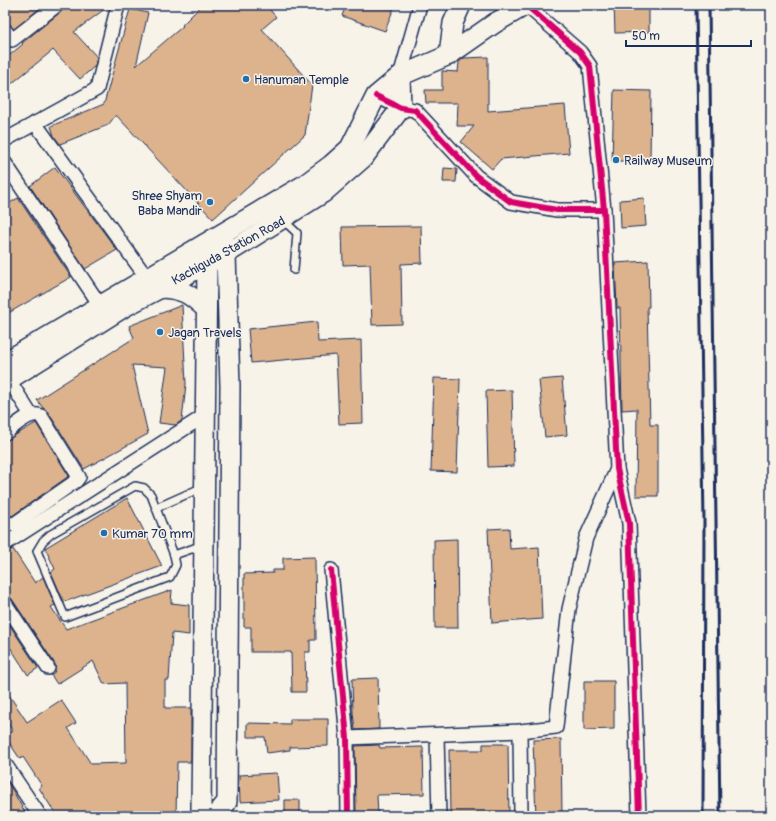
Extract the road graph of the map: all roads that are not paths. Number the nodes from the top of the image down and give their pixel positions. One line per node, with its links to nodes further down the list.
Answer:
1 (57, 5): 6 (street)
2 (118, 5): 11 (street)
3 (420, 5): 8 (street)
4 (461, 5): 7 (main road)
5 (526, 5): 7 (main road, Kachiguda Station Road); 14 (street)
6 (5, 30)
7 (449, 55): 8 (main road, Kachiguda Station Road)
8 (400, 76): 9 (main road, Kachiguda Station Road); 10 (main road)
9 (376, 96): 10 (street); 16 (main road, Kachiguda Station Road)
10 (401, 108): 14 (street); 15 (main road, Kachiguda Station Road)
11 (35, 123): 12 (street); 20 (street)
12 (5, 140)
13 (5, 163): 21 (street)
14 (604, 210): 27 (street)
15 (283, 220): 17 (main road, Kachiguda Station Road); 19 (lane)
16 (213, 240): 17 (main road); 18 (main road); 20 (main road, Kachiguda Station Road)
17 (226, 254): 18 (main road, Kachiguda Station Road); 43 (main road)
18 (207, 263): 20 (main road, Kachiguda Station Road); 22 (main road)
19 (294, 270)
20 (154, 283): 21 (main road, Kachiguda Station Road); 22 (main road); 23 (main road, Kachiguda Station Road)
21 (100, 305): 23 (main road, Kachiguda Station Road)
22 (206, 309): 25 (main road)
23 (6, 375): 24 (street)
24 (31, 415): 26 (street); 30 (street)
25 (204, 416): 28 (main road); 31 (street)
26 (5, 433)
27 (617, 469): 37 (street); 47 (street)
28 (203, 487): 29 (lane); 32 (main road)
29 (156, 508): 33 (lane); 33 (lane)
30 (5, 523)
31 (5, 544)
32 (203, 545): 33 (lane); 42 (main road)
33 (174, 554)
34 (331, 570): 39 (street)
35 (5, 603): 36 (street)
36 (48, 668)
37 (520, 731): 38 (street); 46 (street)
38 (437, 736): 39 (street); 45 (street)
39 (347, 738): 44 (street)
40 (5, 764): 41 (street)
41 (40, 816)
42 (207, 816)
43 (215, 816)
44 (348, 816)
45 (439, 816)
46 (520, 816)
47 (639, 816)

